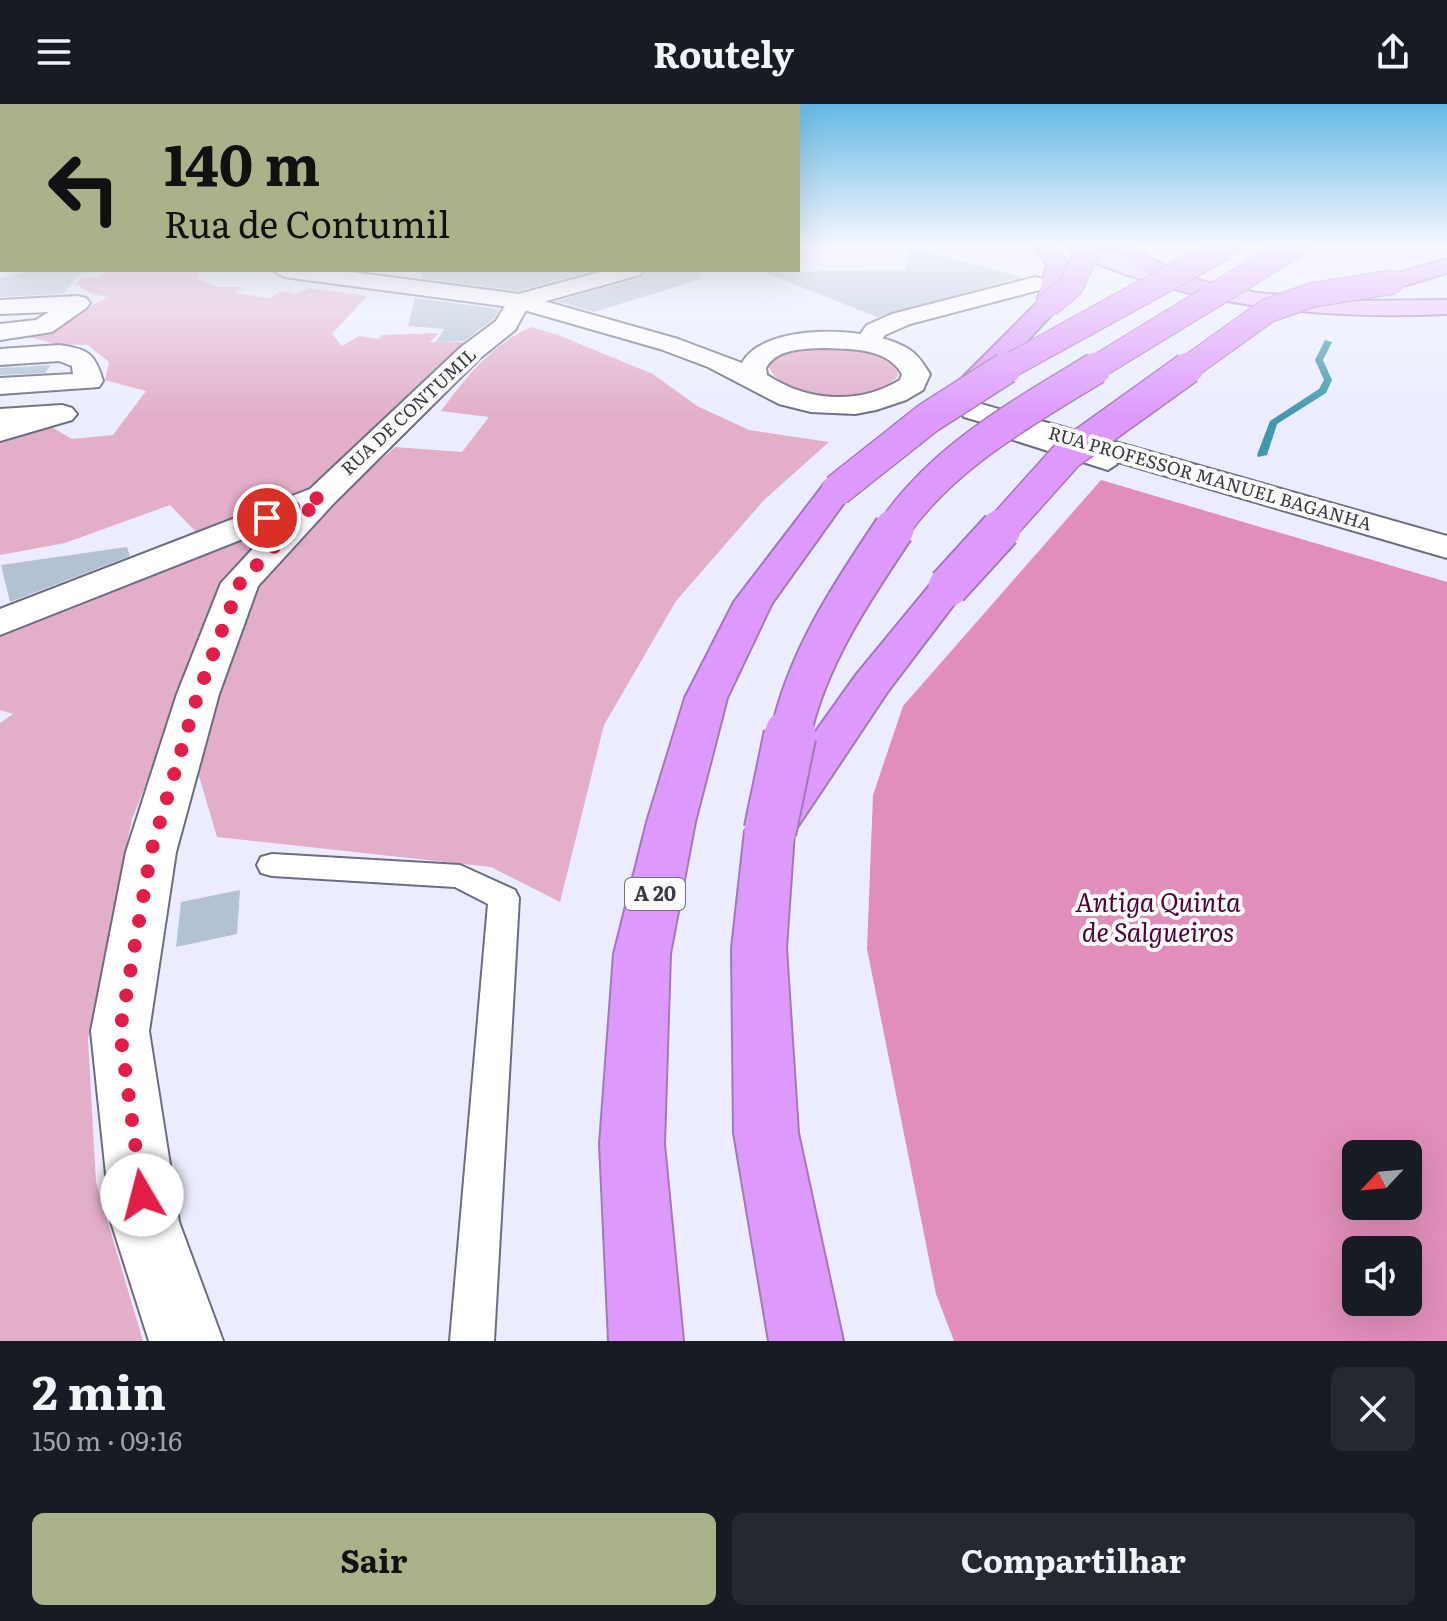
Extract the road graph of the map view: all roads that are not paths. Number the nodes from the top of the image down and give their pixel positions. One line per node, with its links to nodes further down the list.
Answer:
1 (511, 302): 26 (street, RUA DE CONTUMIL)
2 (558, 302): 12 (street)
3 (1002, 302): 13 (street)
4 (1038, 302): 21 (highway, bridge)
5 (1139, 302): 21 (highway, A 20, bridge)
6 (1204, 302): 29 (highway, bridge)
7 (1293, 302): 29 (highway, bridge)
8 (1295, 302): 10 (main road)
9 (0, 307): 11 (street)
10 (1447, 307)
11 (0, 332)
12 (669, 344): 14 (street, RUA PROFESSOR MANUEL BAGANHA); 17 (street, RUA PROFESSOR MANUEL BAGANHA)
13 (866, 344): 14 (street, RUA PROFESSOR MANUEL BAGANHA); 16 (street, RUA PROFESSOR MANUEL BAGANHA)
14 (779, 346): 17 (street)
15 (0, 357): 18 (street)
16 (916, 374): 20 (street); 21 (street, RUA PROFESSOR MANUEL BAGANHA)
17 (754, 379): 20 (street, RUA PROFESSOR MANUEL BAGANHA)
18 (89, 381): 19 (street); 22 (street)
19 (0, 386)
20 (862, 403): 21 (street, RUA PROFESSOR MANUEL BAGANHA)
21 (973, 406): 25 (lane); 27 (street, RUA PROFESSOR MANUEL BAGANHA); 33 (highway, A 20, bridge)
22 (62, 414): 23 (street); 24 (street)
23 (0, 418)
24 (0, 432)
25 (1108, 464)
26 (322, 496): 28 (street, RUA DE CONTUMIL); 31 (street)
27 (1447, 547)
28 (0, 623)
29 (770, 831): 34 (highway)
30 (272, 865): 32 (lane)
31 (186, 1341)
32 (472, 1341)
33 (646, 1341)
34 (806, 1341)

